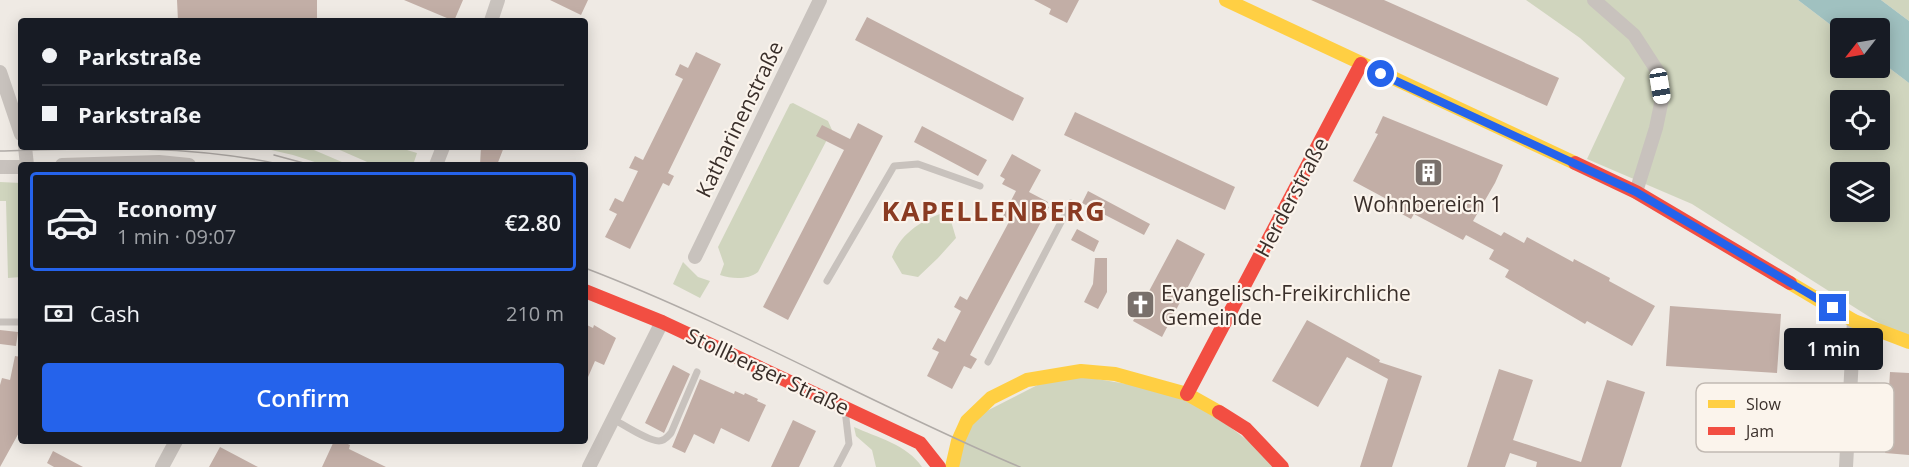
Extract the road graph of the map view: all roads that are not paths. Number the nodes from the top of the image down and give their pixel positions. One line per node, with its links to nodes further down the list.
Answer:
1 (498, 0): 5 (street)
2 (820, 0): 14 (street, Katharinenstraße)
3 (1226, 0): 6 (street)
4 (1594, 0): 12 (street)
5 (492, 18)
6 (1361, 64): 12 (street); 25 (street, Herderstraße)
7 (0, 72): 8 (street)
8 (18, 125)
9 (0, 167): 10 (street)
10 (18, 167)
11 (980, 186): 15 (lane)
12 (1636, 192): 17 (street)
13 (1071, 203): 22 (lane)
14 (695, 257)
15 (827, 281)
16 (588, 292): 20 (street, Stollberger Straße)
17 (1854, 321): 21 (street); 24 (street)
18 (0, 322): 19 (lane)
19 (18, 322)
20 (662, 322): 26 (street, Stollberger Straße); 27 (street)
21 (1909, 342)
22 (988, 362)
23 (697, 372): 27 (lane)
24 (1851, 383)
25 (1187, 394): 34 (street); 35 (street)
26 (845, 406): 32 (lane); 33 (street, Stollberger Straße)
27 (613, 419): 31 (street)
28 (174, 444): 30 (street)
29 (1847, 452): 36 (street)
30 (162, 467)
31 (589, 467)
32 (837, 467)
33 (939, 467)
34 (952, 467)
35 (1282, 467)
36 (1846, 467)

